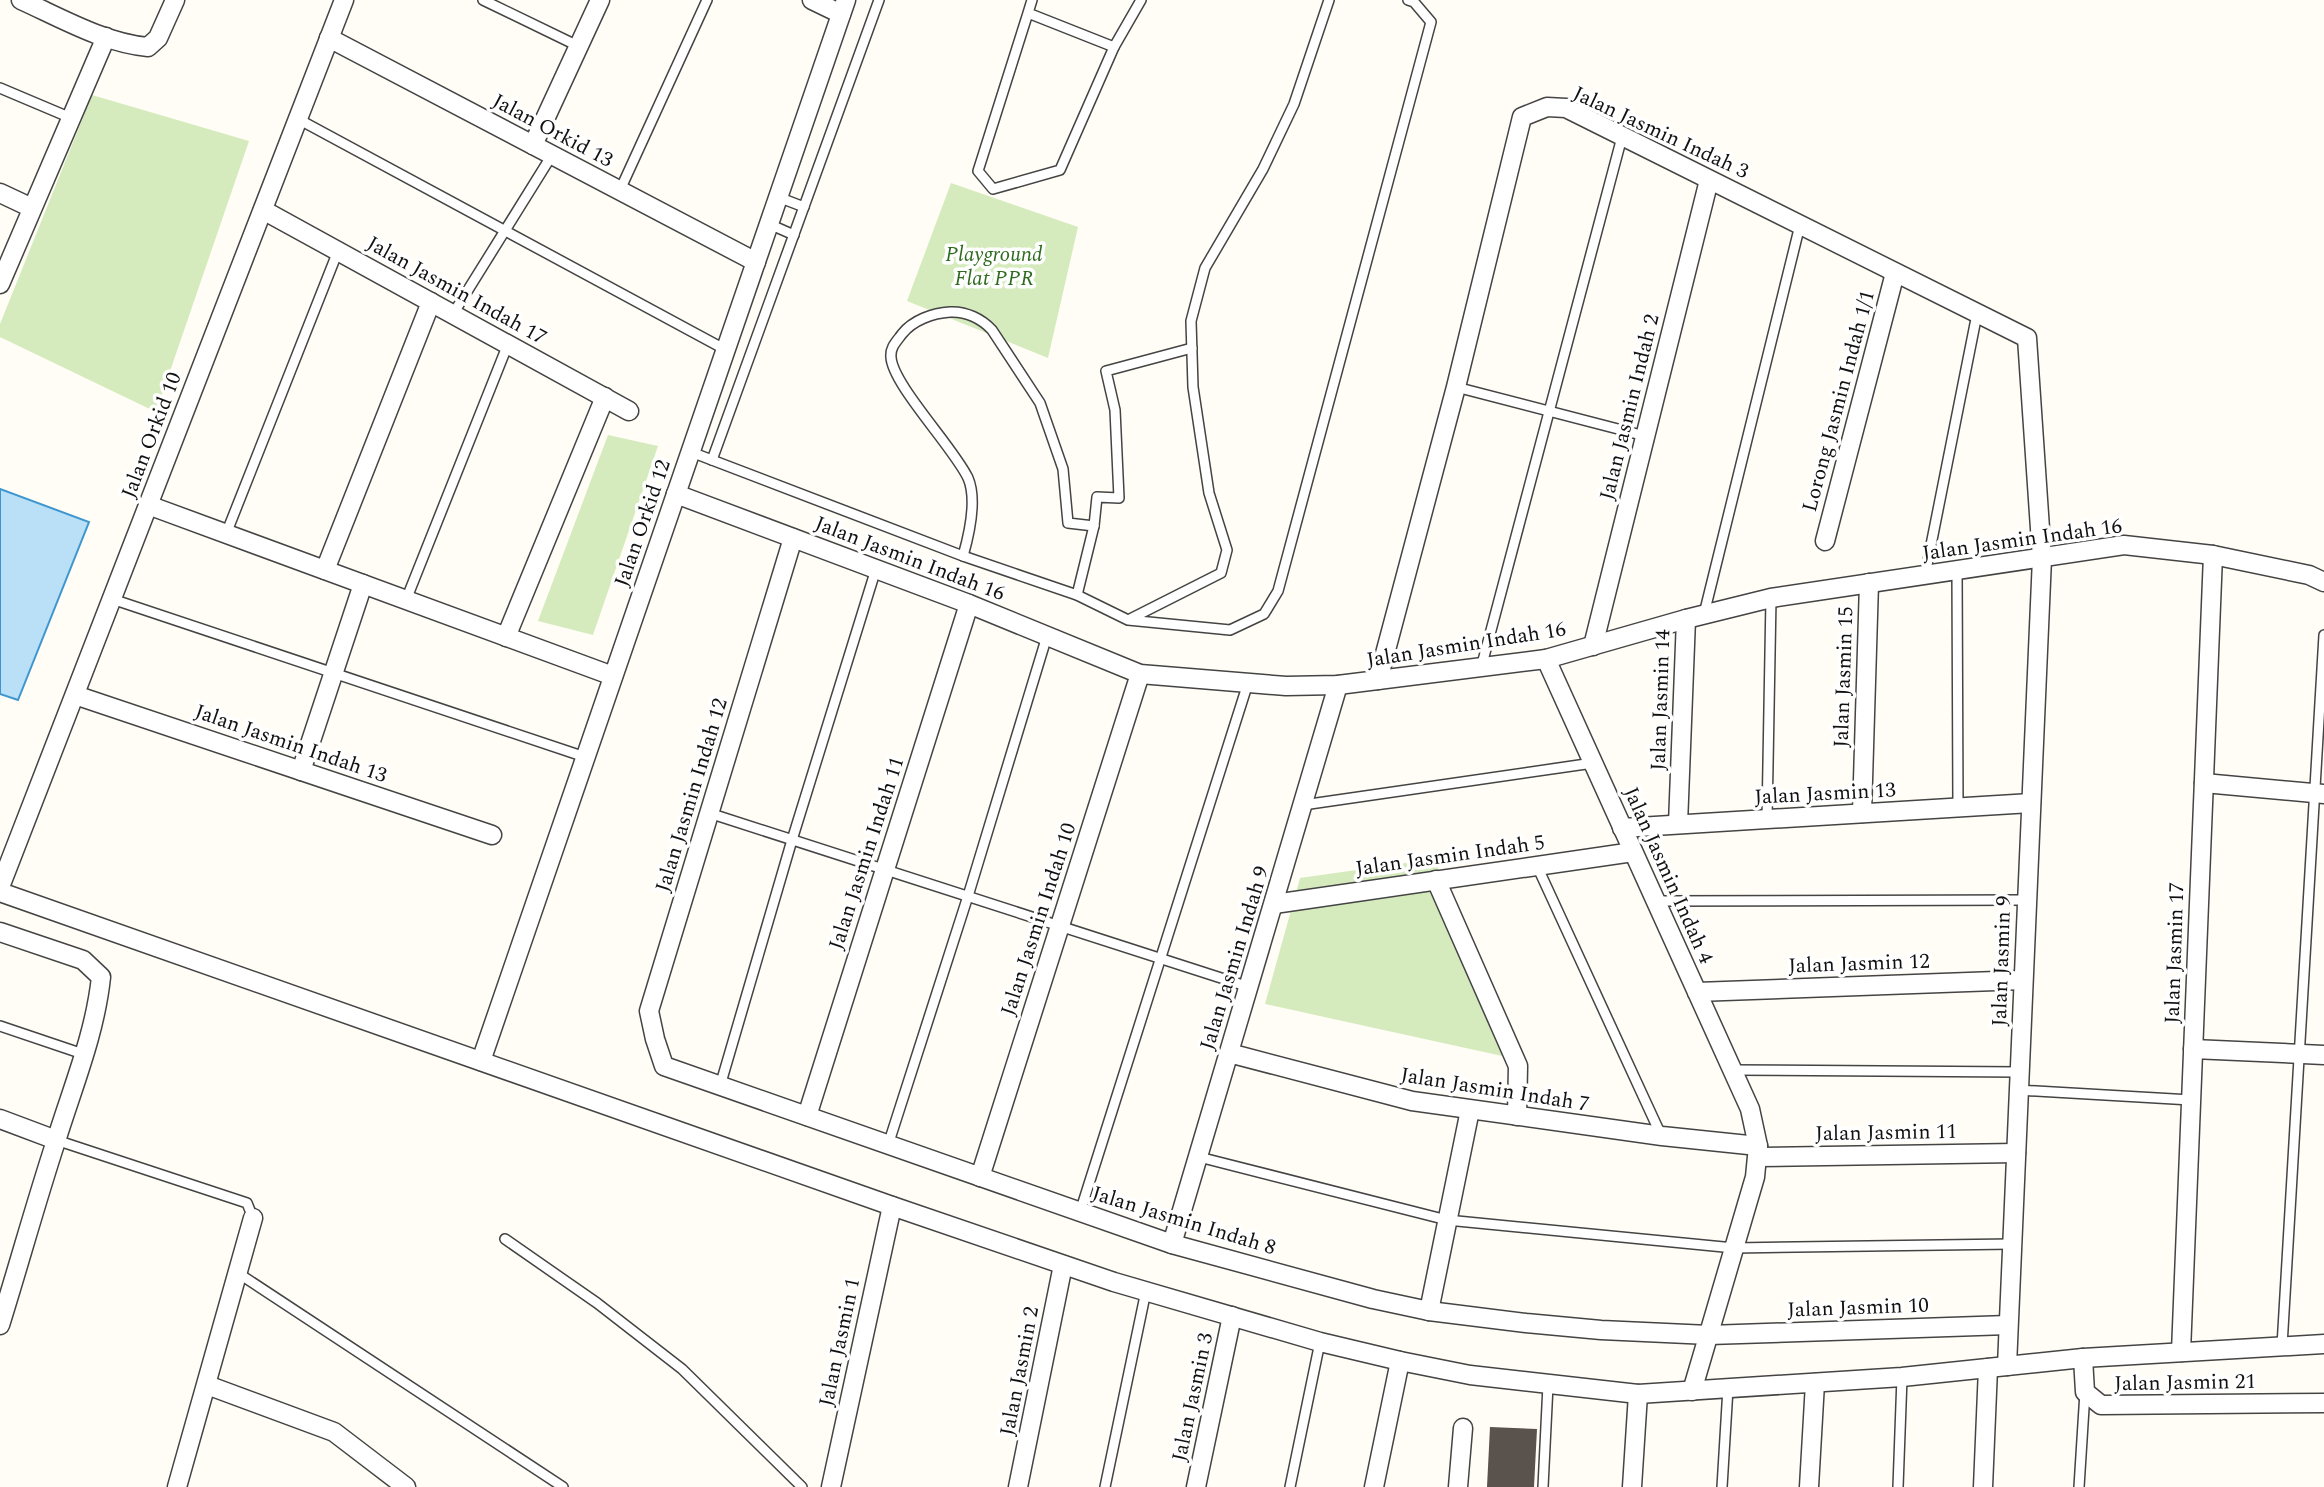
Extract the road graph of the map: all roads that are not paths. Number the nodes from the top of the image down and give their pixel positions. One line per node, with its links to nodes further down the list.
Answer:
1 (21, 0): 15 (street)
2 (175, 0): 15 (street)
3 (344, 0): 16 (street, Jalan Orkid 10)
4 (483, 0): 17 (lane)
5 (600, 0): 17 (street)
6 (707, 0): 26 (lane)
7 (812, 0): 13 (street)
8 (879, 0): 29 (lane)
9 (1032, 0): 14 (lane)
10 (1141, 0): 18 (lane)
11 (1329, 0): 44 (lane)
12 (1408, 0): 76 (lane)
13 (844, 7): 28 (street, Jalan Orkid 12)
14 (1028, 13): 18 (lane); 18 (lane)
15 (106, 37): 20 (street)
16 (329, 38): 21 (street, Jalan Orkid 10); 23 (street, Jalan Orkid 13)
17 (578, 47): 23 (street)
18 (1114, 47)
19 (0, 88): 20 (lane)
20 (71, 118): 30 (street)
21 (298, 119): 31 (street, Jalan Orkid 10); 34 (lane)
22 (1622, 136): 25 (street, Jalan Jasmin Indah 3); 46 (street, Jalan Jasmin Indah 3); 49 (lane)
23 (533, 145): 24 (street, Jalan Orkid 13)
24 (552, 155): 26 (street, Jalan Orkid 13); 34 (lane)
25 (1709, 180): 33 (street, Jalan Jasmin Indah 3); 50 (street, Jalan Jasmin Indah 2)
26 (620, 191): 37 (street, Jalan Orkid 13)
27 (0, 193): 30 (street)
28 (778, 197): 29 (lane); 32 (street, Jalan Orkid 12)
29 (804, 207): 35 (lane)
30 (32, 208): 39 (street)
31 (263, 209): 36 (street, Jalan Jasmin Indah 17); 54 (street, Jalan Orkid 10)
32 (769, 224): 35 (lane); 37 (street, Jalan Orkid 12)
33 (1800, 225): 38 (street, Jalan Jasmin Indah 3); 74 (lane)
34 (505, 232): 41 (lane); 45 (lane)
35 (794, 235): 52 (lane)
36 (338, 251): 40 (street, Jalan Jasmin Indah 17); 56 (lane)
37 (756, 262): 45 (street, Jalan Orkid 12)
38 (1895, 272): 42 (street, Jalan Jasmin Indah 3); 58 (street, Lorong Jasmin Indah 1/1)
39 (0, 283)
40 (430, 302): 41 (street, Jalan Jasmin Indah 17); 63 (street)
41 (453, 314): 43 (street, Jalan Jasmin Indah 17)
42 (1977, 314): 61 (street, Jalan Jasmin Indah 3); 65 (lane)
43 (508, 344): 47 (street, Jalan Jasmin Indah 17); 72 (lane)
44 (1192, 348): 55 (lane); 76 (lane)
45 (726, 350): 51 (street, Jalan Orkid 12)
46 (1456, 387): 49 (lane); 86 (street, Jalan Jasmin Indah 3)
47 (605, 397): 48 (street, Jalan Jasmin Indah 17); 78 (street)
48 (629, 411)
49 (1549, 411): 50 (lane); 82 (lane)
50 (1645, 436): 80 (street, Jalan Jasmin Indah 2)
51 (691, 452): 52 (lane); 53 (street, Jalan Orkid 12)
52 (712, 460): 60 (lane)
53 (676, 494): 57 (street, Jalan Jasmin Indah 16); 85 (street, Jalan Orkid 12)
54 (148, 505): 56 (street); 71 (street, Jalan Orkid 10)
55 (1094, 526): 60 (lane); 69 (lane)
56 (226, 534): 63 (street)
57 (793, 538): 62 (street, Jalan Jasmin Indah 16); 98 (street, Jalan Jasmin Indah 12)
58 (1825, 541)
59 (2213, 555): 61 (street, Jalan Jasmin Indah 16); 66 (street, Jalan Jasmin Indah 16); 93 (street, Jalan Jasmin 17)
60 (963, 556): 69 (lane)
61 (2042, 558): 64 (street, Jalan Jasmin Indah 16); 95 (street, Jalan Jasmin 9)
62 (876, 569): 73 (street, Jalan Jasmin Indah 16); 104 (lane)
63 (326, 570): 68 (street)
64 (1957, 570): 65 (street, Jalan Jasmin Indah 16); 97 (lane)
65 (1925, 575): 67 (street, Jalan Jasmin Indah 16)
66 (2324, 582)
67 (1869, 583): 70 (street, Jalan Jasmin Indah 16); 99 (street, Jalan Jasmin 15)
68 (363, 584): 72 (street); 83 (street)
69 (1077, 595): 76 (lane)
70 (1771, 598): 74 (street, Jalan Jasmin Indah 16); 100 (lane)
71 (111, 599): 83 (lane); 89 (street, Jalan Orkid 10)
72 (406, 600): 78 (street)
73 (969, 604): 79 (street, Jalan Jasmin Indah 16); 107 (street, Jalan Jasmin Indah 11)
74 (1704, 614): 75 (street, Jalan Jasmin Indah 16)
75 (1686, 619): 80 (street, Jalan Jasmin Indah 16); 101 (street, Jalan Jasmin 14)
76 (1128, 620)
77 (2324, 635): 94 (lane)
78 (506, 636): 85 (street)
79 (1047, 636): 84 (street, Jalan Jasmin Indah 16); 110 (lane)
80 (1592, 646): 81 (street, Jalan Jasmin Indah 16)
81 (1546, 659): 82 (street, Jalan Jasmin Indah 16); 91 (street, Jalan Jasmin Indah 4)
82 (1481, 668): 86 (street, Jalan Jasmin Indah 16)
83 (333, 673): 90 (lane); 92 (street)
84 (1140, 674): 87 (street, Jalan Jasmin Indah 16); 114 (street, Jalan Jasmin Indah 10)
85 (613, 676): 90 (street, Jalan Orkid 12)
86 (1378, 681): 88 (street, Jalan Jasmin Indah 16)
87 (1248, 682): 88 (street, Jalan Jasmin Indah 16); 116 (lane)
88 (1338, 685): 96 (street, Jalan Jasmin Indah 9)
89 (75, 695): 92 (street, Jalan Jasmin Indah 13); 109 (street, Jalan Orkid 10)
90 (585, 757): 126 (street, Jalan Orkid 12)
91 (1593, 763): 96 (lane); 102 (street, Jalan Jasmin Indah 4)
92 (301, 771): 103 (street, Jalan Jasmin Indah 13)
93 (2204, 783): 94 (street); 121 (street, Jalan Jasmin 17)
94 (2319, 793): 123 (lane)
95 (2031, 803): 97 (street, Jalan Jasmin 13); 111 (street, Jalan Jasmin 9)
96 (1303, 805): 113 (street, Jalan Jasmin Indah 9)
97 (1958, 808): 99 (street, Jalan Jasmin 13)
98 (709, 813): 104 (lane); 127 (street, Jalan Jasmin Indah 12)
99 (1862, 813): 100 (street, Jalan Jasmin 13)
100 (1767, 819): 101 (street, Jalan Jasmin 13)
101 (1678, 824): 102 (street, Jalan Jasmin 13)
102 (1622, 828): 105 (street, Jalan Jasmin Indah 4)
103 (492, 835)
104 (792, 839): 107 (lane); 130 (lane)
105 (1633, 852): 106 (street, Jalan Jasmin Indah 5); 112 (street, Jalan Jasmin Indah 4)
106 (1537, 866): 108 (street, Jalan Jasmin Indah 5); 136 (lane)
107 (885, 870): 110 (lane); 133 (street, Jalan Jasmin Indah 11)
108 (1436, 880): 113 (street, Jalan Jasmin Indah 5); 134 (street)
109 (0, 890): 126 (street)
110 (968, 896): 114 (lane); 138 (lane)
111 (2027, 900): 112 (lane); 117 (street, Jalan Jasmin 9)
112 (1656, 901): 119 (street, Jalan Jasmin Indah 4)
113 (1274, 904): 118 (street, Jalan Jasmin Indah 9)
114 (1060, 926): 116 (lane); 142 (street, Jalan Jasmin Indah 10)
115 (0, 932): 124 (street)
116 (1161, 958): 118 (lane); 144 (lane)
117 (2023, 980): 119 (street, Jalan Jasmin 12); 129 (street, Jalan Jasmin 9)
118 (1249, 987): 122 (street, Jalan Jasmin Indah 9)
119 (1697, 992): 128 (street, Jalan Jasmin Indah 4)
120 (0, 1026): 124 (lane)
121 (2193, 1049): 123 (street); 131 (street, Jalan Jasmin 17)
122 (1229, 1054): 132 (street, Jalan Jasmin Indah 7); 141 (street, Jalan Jasmin Indah 9)
123 (2301, 1054): 125 (street); 161 (lane)
124 (86, 1055): 137 (street)
125 (2324, 1055)
126 (481, 1061): 143 (street)
127 (664, 1066): 130 (street, Jalan Jasmin Indah 8)
128 (1733, 1070): 129 (lane); 139 (street, Jalan Jasmin Indah 4)
129 (2019, 1081): 131 (lane); 140 (street, Jalan Jasmin 9)
130 (720, 1086): 133 (street, Jalan Jasmin Indah 8)
131 (2192, 1100): 162 (street, Jalan Jasmin 17)
132 (1470, 1110): 134 (street, Jalan Jasmin Indah 7); 146 (street)
133 (807, 1116): 138 (street, Jalan Jasmin Indah 8)
134 (1517, 1116): 136 (street, Jalan Jasmin Indah 7)
135 (0, 1119): 137 (street)
136 (1662, 1136): 139 (street, Jalan Jasmin Indah 7)
137 (56, 1140): 145 (lane); 156 (street)
138 (888, 1145): 142 (street, Jalan Jasmin Indah 8)
139 (1758, 1151): 140 (street, Jalan Jasmin 11); 150 (street)
140 (2016, 1153): 149 (street, Jalan Jasmin 9)
141 (1199, 1157): 146 (lane); 148 (street, Jalan Jasmin Indah 9)
142 (980, 1177): 144 (street, Jalan Jasmin Indah 8)
143 (892, 1206): 151 (street); 181 (street, Jalan Jasmin 1)
144 (1080, 1212): 148 (street, Jalan Jasmin Indah 8)
145 (253, 1217): 152 (street)
146 (1447, 1220): 150 (lane); 154 (street)
147 (505, 1238): 180 (lane)
148 (1172, 1244): 154 (street, Jalan Jasmin Indah 8)
149 (2012, 1244): 150 (lane); 157 (street, Jalan Jasmin 9)
150 (1734, 1248): 158 (street)
151 (1063, 1265): 153 (street); 182 (street, Jalan Jasmin 2)
152 (238, 1273): 169 (street); 179 (lane)
153 (1146, 1291): 155 (street); 183 (lane)
154 (1429, 1311): 158 (street, Jalan Jasmin Indah 8)
155 (1232, 1317): 159 (street); 184 (street, Jalan Jasmin 3)
156 (0, 1325)
157 (2008, 1325): 158 (street, Jalan Jasmin 10); 165 (street, Jalan Jasmin 9)
158 (1709, 1335): 172 (street)
159 (1320, 1342): 164 (street); 185 (lane)
160 (2324, 1344): 161 (street)
161 (2282, 1346): 162 (street)
162 (2181, 1352): 163 (street)
163 (2083, 1358): 165 (street); 173 (street, Jalan Jasmin 21)
164 (1400, 1361): 170 (street); 186 (street)
165 (2007, 1366): 166 (street)
166 (1987, 1368): 167 (street); 193 (street)
167 (1902, 1377): 168 (street); 192 (lane)
168 (1815, 1382): 171 (street); 191 (street)
169 (207, 1385): 177 (street); 178 (street)
170 (1548, 1385): 174 (street); 188 (lane)
171 (1728, 1388): 172 (street); 190 (lane)
172 (1692, 1391): 174 (street)
173 (2085, 1392): 175 (street, Jalan Jasmin 21); 194 (lane)
174 (1638, 1394): 189 (street)
175 (2324, 1403)
176 (1463, 1428): 187 (street)
177 (177, 1487)
178 (405, 1487)
179 (563, 1487)
180 (802, 1487)
181 (831, 1487)
182 (1018, 1487)
183 (1105, 1487)
184 (1196, 1487)
185 (1290, 1487)
186 (1374, 1487)
187 (1458, 1487)
188 (1543, 1487)
189 (1632, 1487)
190 (1722, 1487)
191 (1809, 1487)
192 (1898, 1487)
193 (1983, 1487)
194 (2079, 1487)

